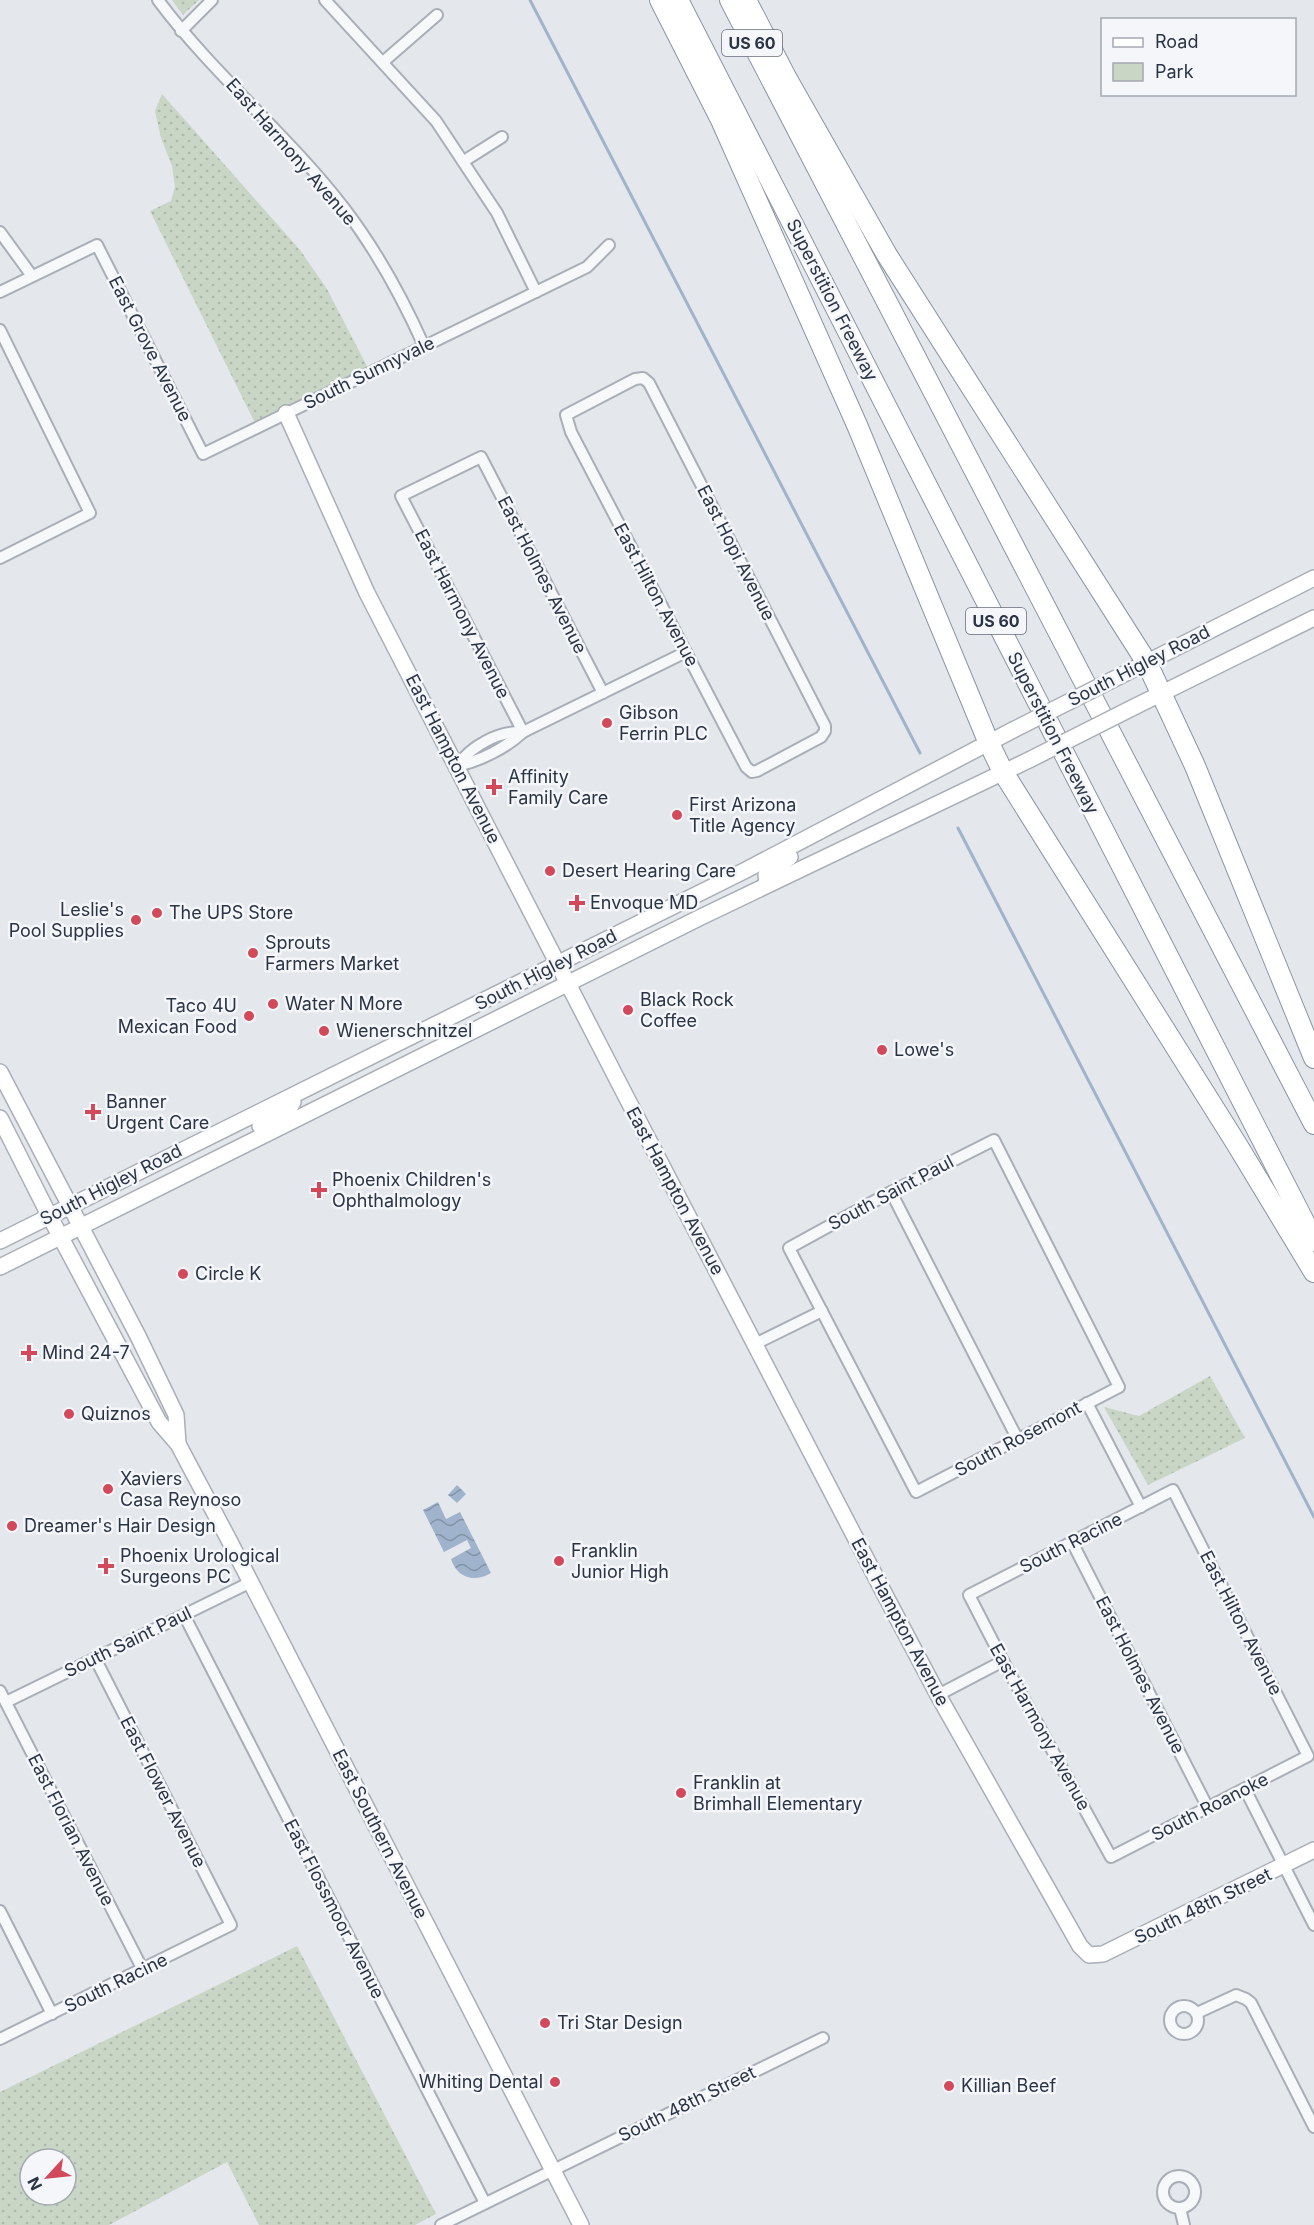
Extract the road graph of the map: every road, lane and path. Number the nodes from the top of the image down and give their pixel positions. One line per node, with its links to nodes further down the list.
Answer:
1 (158, 0): 9 (street, East Harmony Avenue)
2 (212, 0): 9 (street)
3 (326, 0): 10 (street)
4 (660, 0): 32 (highway)
5 (678, 0): 54 (highway, Superstition Freeway / US 60)
6 (730, 0): 46 (highway, US 60)
7 (746, 0): 28 (highway)
8 (437, 15): 10 (street)
9 (181, 31): 19 (street, East Harmony Avenue)
10 (383, 62): 12 (street)
11 (502, 137): 12 (street)
12 (464, 161): 17 (street)
13 (0, 232): 15 (street)
14 (609, 245): 17 (street, South Sunnyvale)
15 (32, 276): 16 (street); 22 (street, East Grove Avenue)
16 (0, 292)
17 (536, 292): 19 (street, South Sunnyvale)
18 (0, 330): 24 (street)
19 (424, 346): 20 (street, South Sunnyvale)
20 (286, 413): 22 (street, South Sunnyvale); 33 (main road, East Hampton Avenue)
21 (566, 415): 27 (street, East Hilton Avenue); 34 (street, East Hopi Avenue)
22 (203, 454)
23 (401, 496): 29 (street, East Holmes Avenue); 31 (street, East Harmony Avenue)
24 (0, 558)
25 (1314, 578): 28 (main road, South Higley Road)
26 (1314, 618): 30 (main road, South Higley Road)
27 (686, 652): 29 (street); 34 (street, East Hilton Avenue)
28 (1147, 663): 30 (highway); 32 (main road, South Higley Road, bridge)
29 (603, 693): 31 (street)
30 (1162, 694): 35 (main road, South Higley Road, bridge); 41 (highway)
31 (523, 732): 33 (street)
32 (988, 741): 35 (highway); 36 (main road, South Higley Road)
33 (458, 766): 38 (main road, East Hampton Avenue)
34 (752, 772)
35 (1003, 772): 37 (main road, South Higley Road); 56 (highway)
36 (864, 807): 37 (main road); 38 (main road, South Higley Road)
37 (767, 884): 39 (main road, South Higley Road)
38 (558, 964): 39 (main road, East Hampton Avenue); 40 (main road, South Higley Road)
39 (568, 983): 44 (main road, South Higley Road); 58 (main road, East Hampton Avenue)
40 (371, 1058): 43 (main road, South Higley Road); 44 (main road)
41 (1314, 1058)
42 (0, 1072): 49 (main road, East Southern Avenue)
43 (291, 1097): 47 (main road); 49 (main road, South Higley Road)
44 (309, 1112): 47 (main road, South Higley Road)
45 (0, 1118): 50 (main road, East Southern Avenue)
46 (1314, 1124)
47 (220, 1157): 51 (main road, South Higley Road)
48 (891, 1192): 57 (street, South Saint Paul); 59 (street, South Saint Paul); 61 (street)
49 (70, 1205): 50 (main road, South Higley Road); 51 (main road, East Southern Avenue)
50 (50, 1216): 52 (main road, East Southern Avenue); 53 (main road, South Higley Road)
51 (81, 1227): 52 (main road, South Higley Road); 62 (main road, East Southern Avenue)
52 (61, 1237): 55 (main road, South Higley Road); 62 (main road, East Southern Avenue)
53 (0, 1241)
54 (1314, 1241)
55 (0, 1268)
56 (1314, 1272)
57 (822, 1311): 58 (street); 61 (street, South Rosemont)
58 (755, 1344): 72 (main road, East Hampton Avenue)
59 (1119, 1387): 60 (street, South Rosemont)
60 (1087, 1403): 61 (street, South Rosemont); 64 (street)
61 (1018, 1440)
62 (178, 1444): 66 (main road, East Southern Avenue)
63 (1173, 1490): 64 (street, South Racine); 74 (street, East Hilton Avenue)
64 (1141, 1507): 65 (street, South Racine)
65 (1072, 1542): 67 (street, South Racine); 76 (street, East Holmes Avenue)
66 (250, 1582): 68 (street, South Saint Paul); 90 (main road, East Southern Avenue)
67 (969, 1595): 70 (street, East Harmony Avenue)
68 (184, 1615): 69 (street, South Saint Paul); 91 (street, East Flossmoor Avenue)
69 (95, 1658): 73 (street, South Saint Paul); 81 (street, East Flower Avenue)
70 (1003, 1661): 72 (street); 78 (street, East Harmony Avenue)
71 (0, 1691): 73 (street, East Florian Avenue)
72 (938, 1695): 83 (main road, East Hampton Avenue)
73 (6, 1702): 84 (street, East Florian Avenue)
74 (1308, 1756): 75 (street, South Roanoke)
75 (1245, 1789): 76 (street, South Roanoke); 79 (street)
76 (1208, 1808): 78 (street, South Roanoke)
77 (1314, 1850): 79 (main road, South 48th Street)
78 (1111, 1857)
79 (1282, 1866): 82 (street); 83 (main road, South 48th Street)
80 (0, 1911): 86 (street)
81 (231, 1925): 84 (street, South Racine)
82 (1314, 1925)
83 (1089, 1955)
84 (143, 1970): 86 (street, South Racine)
85 (1197, 2013): 89 (street)
86 (52, 2014): 88 (street, South Racine)
87 (823, 2038): 90 (street, South 48th Street)
88 (0, 2039)
89 (1314, 2127)
90 (552, 2170): 91 (street); 94 (main road, East Southern Avenue)
91 (485, 2203): 93 (street)
92 (1180, 2208): 95 (street)
93 (441, 2225)
94 (581, 2225)
95 (1184, 2225)

